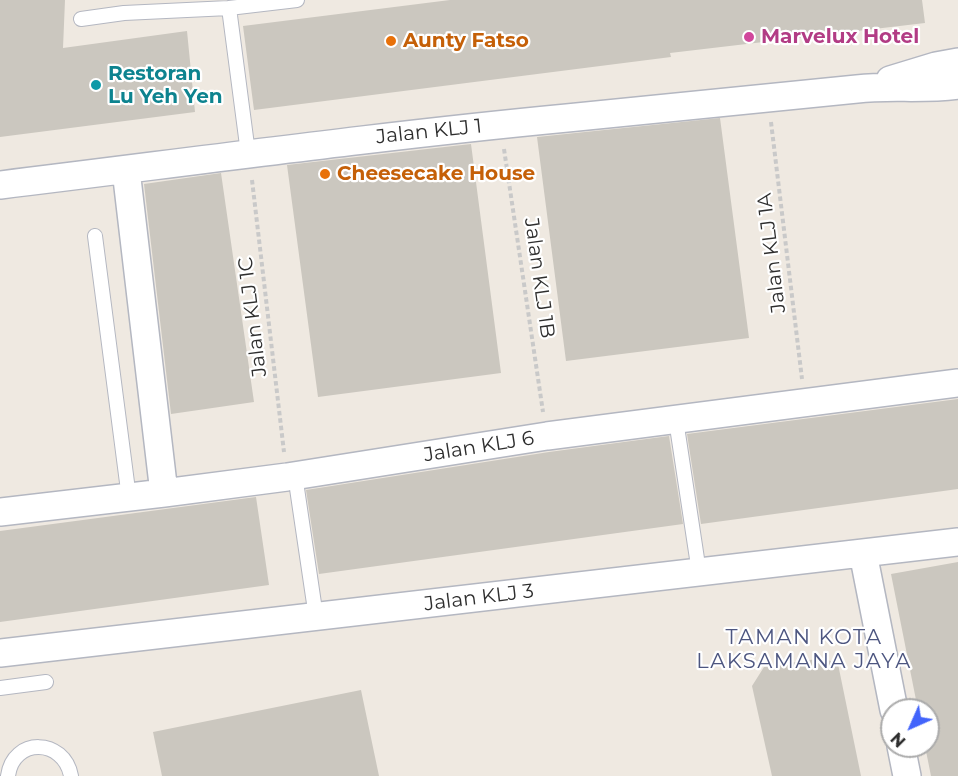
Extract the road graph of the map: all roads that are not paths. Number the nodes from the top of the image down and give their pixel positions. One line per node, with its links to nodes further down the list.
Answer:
1 (297, 0): 3 (lane)
2 (124, 6): 3 (lane); 4 (lane)
3 (229, 8): 8 (lane)
4 (81, 19)
5 (958, 62): 7 (street, Jalan KLJ 1)
6 (958, 85): 7 (street, Jalan KLJ 1)
7 (860, 88): 8 (street, Jalan KLJ 1)
8 (248, 153): 9 (street, Jalan KLJ 1)
9 (126, 170): 10 (street, Jalan KLJ 1); 15 (street)
10 (0, 185)
11 (95, 236): 16 (lane)
12 (958, 383): 13 (street, Jalan KLJ 6)
13 (676, 420): 14 (street, Jalan KLJ 6); 20 (lane)
14 (291, 476): 15 (street, Jalan KLJ 6); 21 (lane)
15 (164, 493): 16 (street, Jalan KLJ 6)
16 (129, 498): 17 (street, Jalan KLJ 6)
17 (0, 512)
18 (958, 542): 19 (street, Jalan KLJ 3)
19 (863, 553): 20 (street, Jalan KLJ 3); 25 (street)
20 (699, 572): 21 (street, Jalan KLJ 3)
21 (316, 617): 22 (street, Jalan KLJ 3)
22 (0, 653)
23 (45, 682): 24 (lane)
24 (0, 688)
25 (892, 698)
26 (903, 758): 29 (street)
27 (6, 767): 28 (lane)
28 (71, 776)
29 (907, 776)

